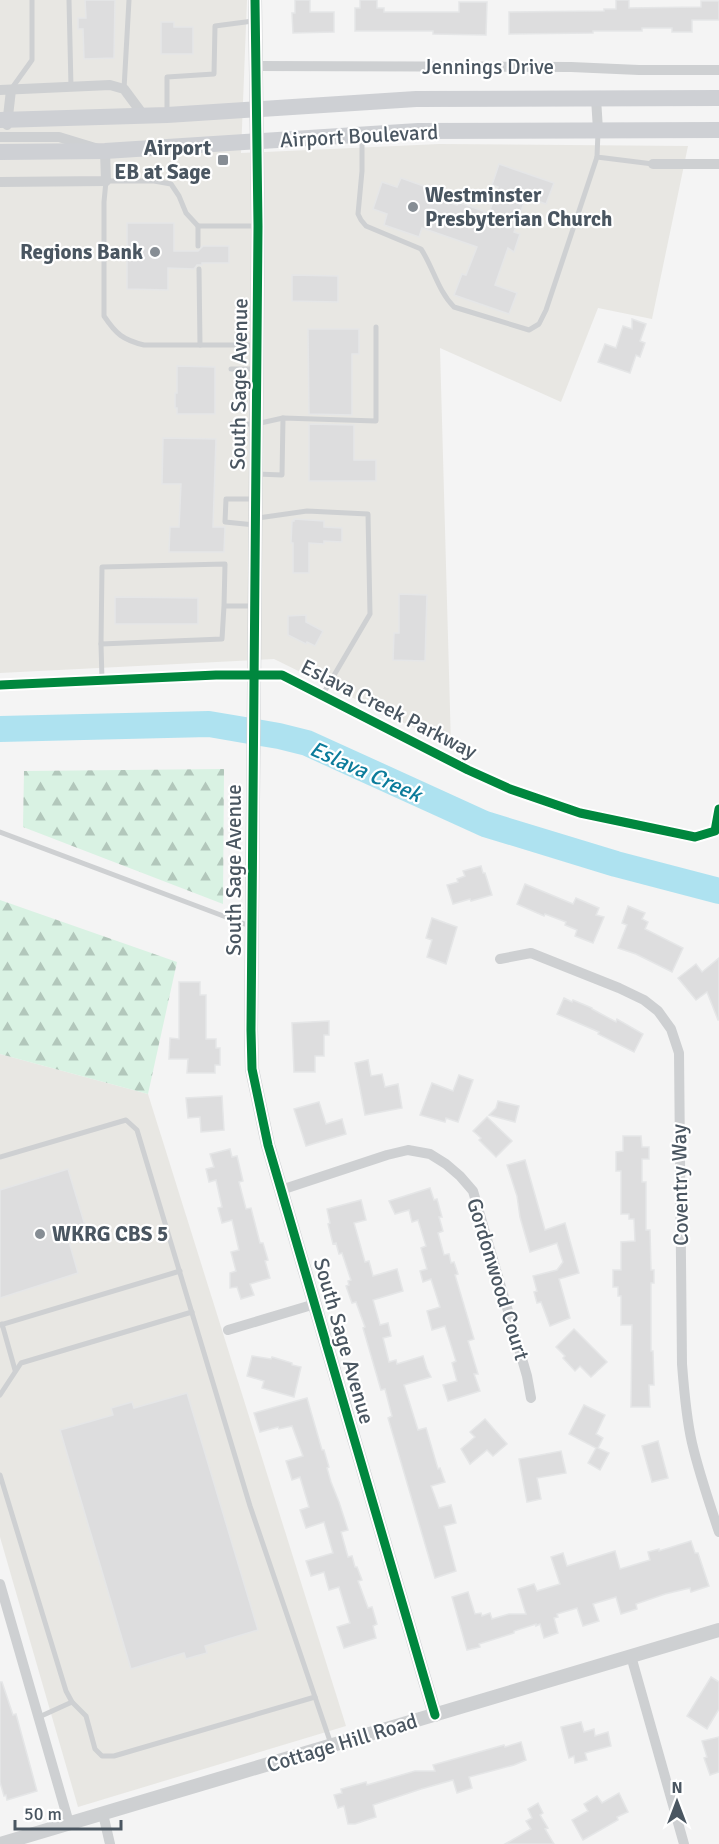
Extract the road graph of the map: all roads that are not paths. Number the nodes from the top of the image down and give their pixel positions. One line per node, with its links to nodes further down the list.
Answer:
1 (32, 0): 10 (lane)
2 (69, 0): 8 (lane)
3 (129, 0): 9 (lane)
4 (255, 0): 5 (street, South Sage Avenue)
5 (256, 21): 6 (street, South Sage Avenue); 14 (lane)
6 (256, 66): 7 (street, Jennings Drive); 13 (street, South Sage Avenue)
7 (719, 70)
8 (71, 87): 9 (street); 10 (street)
9 (124, 89): 15 (street)
10 (5, 90): 18 (street)
11 (596, 98): 12 (main road, Airport Boulevard); 13 (main road, Airport Boulevard); 16 (street)
12 (719, 98)
13 (257, 111): 14 (main road, Airport Boulevard); 20 (street, South Sage Avenue)
14 (167, 115): 15 (main road, Airport Boulevard)
15 (144, 116): 18 (main road, Airport Boulevard)
16 (598, 130): 17 (main road, Airport Boulevard); 19 (main road, Airport Boulevard); 22 (lane)
17 (719, 130)
18 (3, 133): 21 (main road, Airport Boulevard)
19 (362, 134): 20 (main road, Airport Boulevard); 22 (lane)
20 (257, 142): 21 (main road, Airport Boulevard); 28 (street, South Sage Avenue)
21 (105, 150): 25 (street)
22 (597, 157): 23 (lane)
23 (653, 164): 24 (street)
24 (719, 165)
25 (106, 181): 26 (street); 27 (lane); 32 (lane)
26 (0, 182)
27 (198, 226): 28 (lane); 29 (lane)
28 (258, 226): 33 (street, South Sage Avenue)
29 (198, 246)
30 (199, 269): 32 (lane)
31 (376, 327): 36 (lane)
32 (200, 345): 33 (lane)
33 (257, 345): 35 (street, South Sage Avenue)
34 (231, 369): 35 (lane)
35 (257, 369): 38 (street, South Sage Avenue)
36 (283, 418): 38 (lane); 39 (lane)
37 (231, 424): 38 (lane)
38 (256, 424): 39 (street, South Sage Avenue)
39 (256, 474): 40 (street, South Sage Avenue)
40 (256, 499): 41 (street, South Sage Avenue); 41 (lane)
41 (255, 522): 43 (street, South Sage Avenue); 48 (lane)
42 (224, 606): 43 (lane); 44 (lane); 44 (lane)
43 (255, 606): 45 (street, South Sage Avenue)
44 (101, 644): 46 (lane)
45 (254, 675): 46 (street, Eslava Creek Parkway); 48 (street, Eslava Creek Parkway); 51 (street, South Sage Avenue)
46 (102, 680): 47 (street, Eslava Creek Parkway)
47 (0, 685)
48 (323, 694): 49 (street, Eslava Creek Parkway)
49 (719, 809)
50 (0, 832): 51 (lane)
51 (252, 927): 54 (street, South Sage Avenue)
52 (500, 959): 64 (street, Coventry Way)
53 (0, 1157): 55 (lane)
54 (281, 1190): 56 (street, South Sage Avenue); 62 (street, Gordonwood Court)
55 (180, 1271): 57 (lane); 58 (lane)
56 (315, 1304): 59 (street); 70 (street, South Sage Avenue)
57 (192, 1312): 60 (lane); 68 (lane)
58 (1, 1325): 60 (lane)
59 (228, 1330)
60 (15, 1370): 61 (lane)
61 (0, 1395)
62 (531, 1398)
63 (0, 1475): 69 (lane)
64 (719, 1532)
65 (0, 1584): 71 (street)
66 (719, 1630): 67 (street, Cottage Hill Road)
67 (631, 1656): 70 (street, Cottage Hill Road); 75 (street)
68 (315, 1697): 69 (lane); 72 (lane)
69 (72, 1702): 71 (lane)
70 (435, 1715): 72 (street, Cottage Hill Road)
71 (39, 1718): 74 (street)
72 (331, 1746): 73 (street, Cottage Hill Road)
73 (103, 1814): 74 (street, Cottage Hill Road); 77 (street)
74 (69, 1823): 76 (street, Cottage Hill Road)
75 (681, 1843)
76 (0, 1844)
77 (110, 1844)

